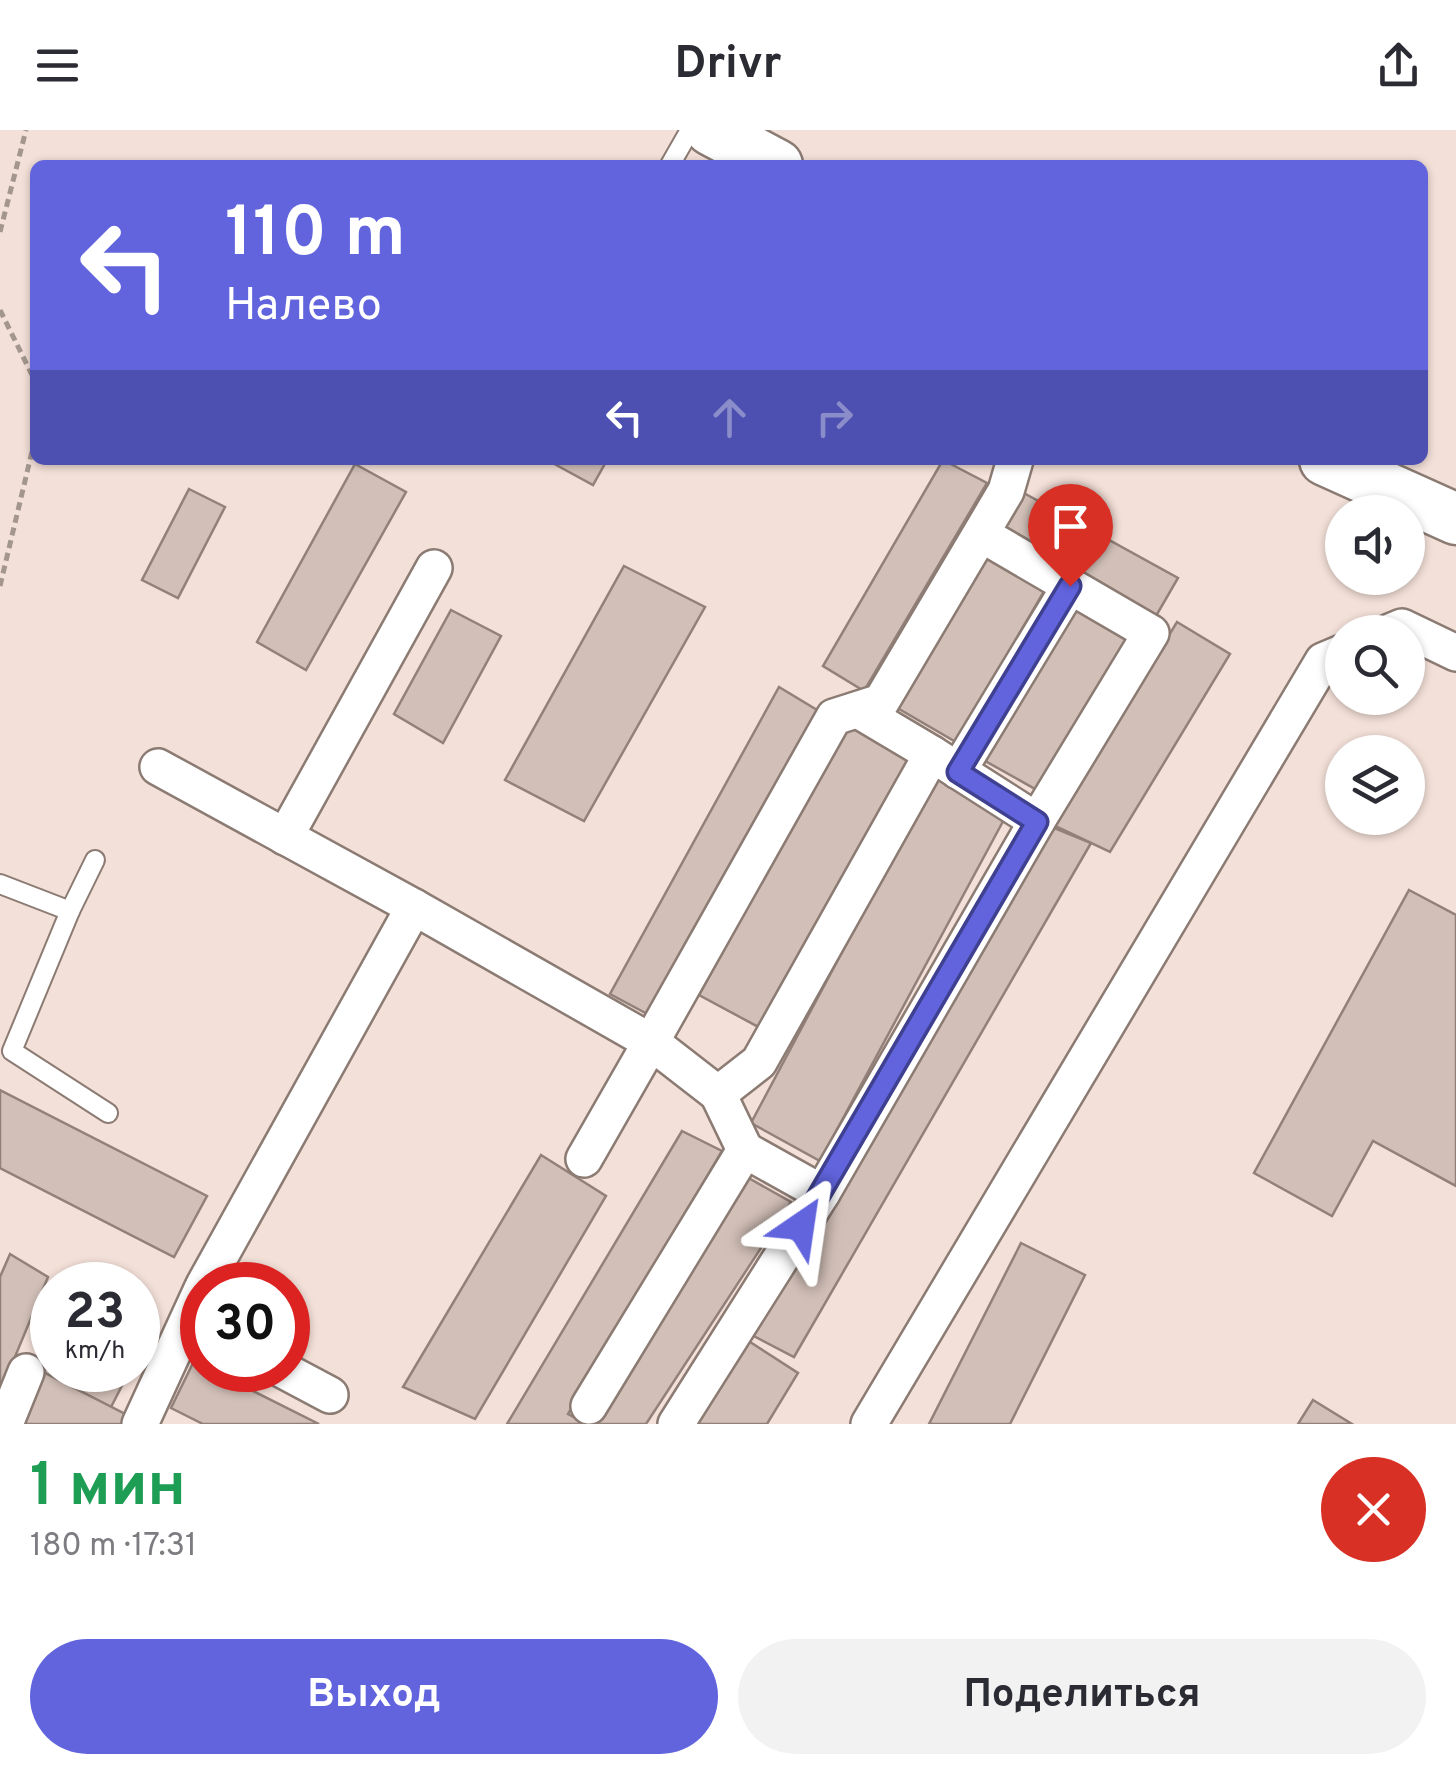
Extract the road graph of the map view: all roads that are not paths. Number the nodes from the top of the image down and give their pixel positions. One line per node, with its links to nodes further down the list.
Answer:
1 (690, 130): 3 (lane)
2 (712, 130): 4 (main road)
3 (673, 160)
4 (768, 160)
5 (1013, 465): 8 (street)
6 (1336, 465): 7 (main road)
7 (1456, 519)
8 (981, 534): 10 (street); 14 (street)
9 (434, 568): 18 (street)
10 (1070, 586): 15 (street); 17 (street)
11 (1425, 639): 12 (street)
12 (1456, 654)
13 (1325, 660): 38 (street)
14 (858, 710): 15 (street); 23 (street)
15 (945, 763): 17 (street); 24 (street)
16 (158, 767): 18 (street)
17 (1037, 822): 28 (street)
18 (285, 836): 21 (street)
19 (94, 860): 22 (lane)
20 (0, 884): 22 (lane)
21 (414, 906): 23 (street); 29 (street)
22 (70, 911): 25 (lane)
23 (651, 1042): 24 (street); 27 (street)
24 (718, 1094): 26 (street)
25 (108, 1113)
26 (745, 1150): 28 (street); 34 (street)
27 (584, 1159)
28 (822, 1193): 37 (street)
29 (222, 1262)
30 (180, 1343): 36 (street)
31 (26, 1372): 35 (street)
32 (310, 1384): 33 (street)
33 (330, 1395)
34 (588, 1406)
35 (5, 1424)
36 (140, 1424)
37 (676, 1424)
38 (869, 1424)

